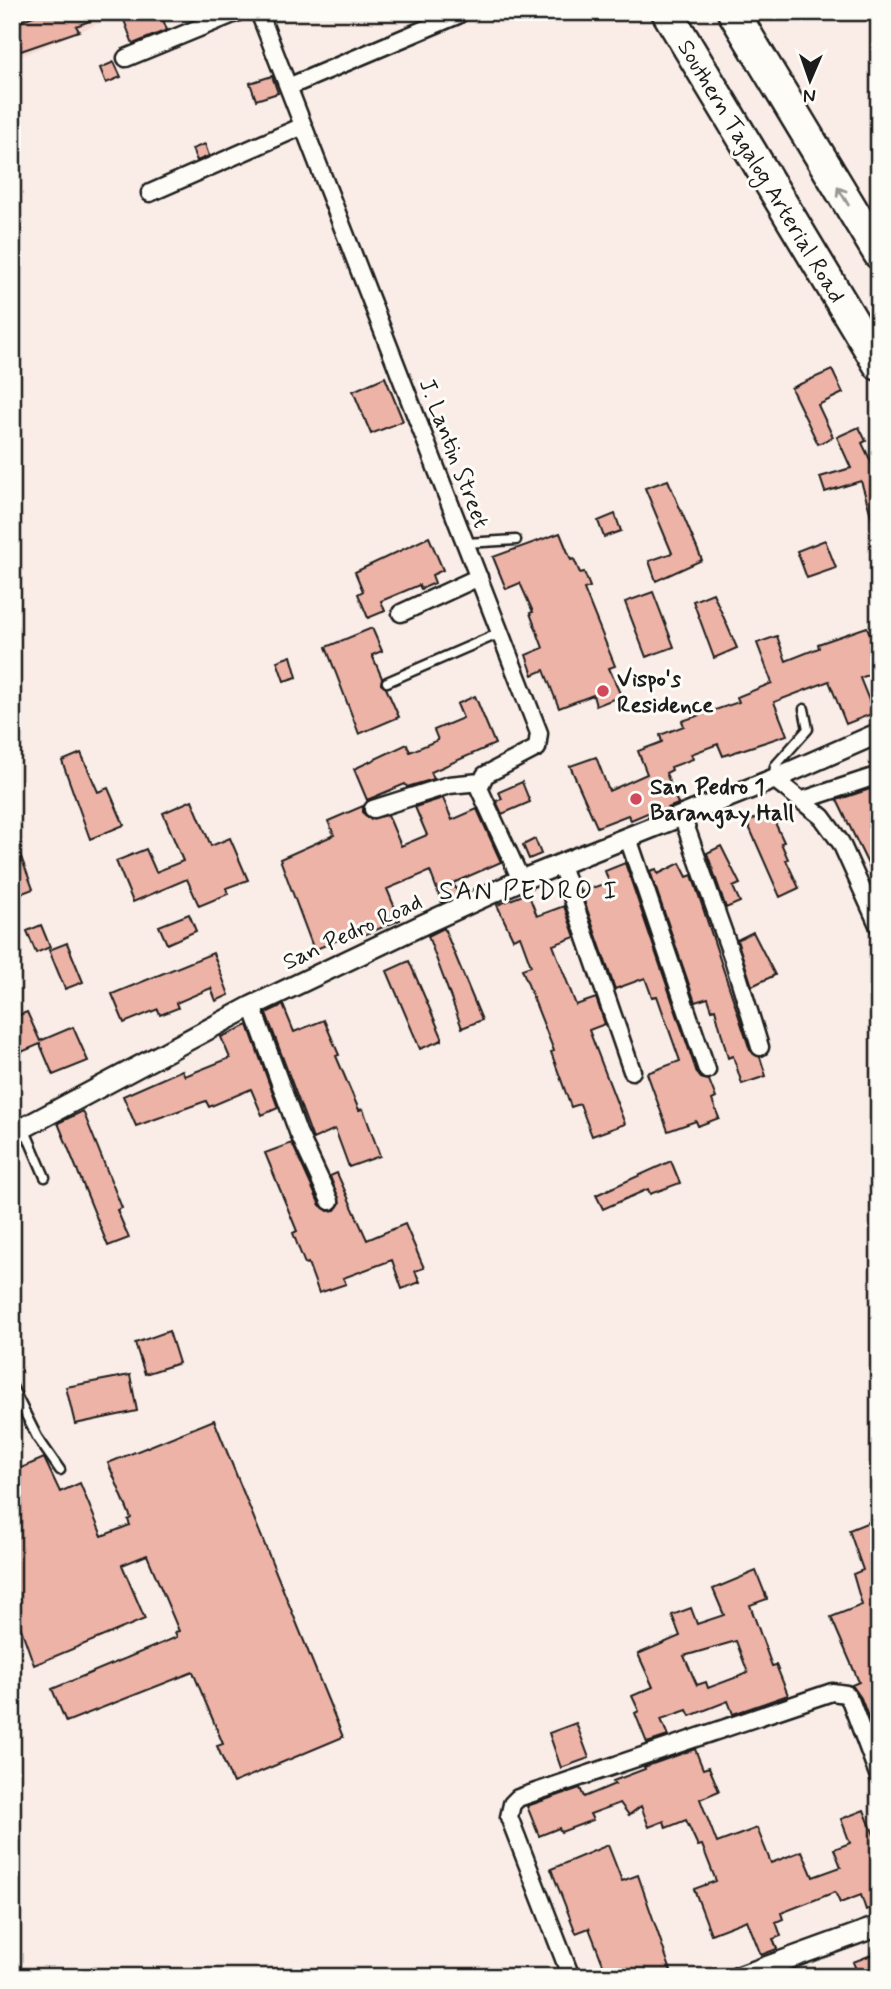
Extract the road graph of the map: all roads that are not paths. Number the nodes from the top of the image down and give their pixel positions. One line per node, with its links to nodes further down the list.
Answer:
1 (238, 12): 6 (street)
2 (259, 12): 7 (street, J. Lantin Street)
3 (667, 12): 11 (highway, Southern Tagalog Arterial Road)
4 (733, 12): 10 (highway, one-way to 4)
5 (458, 15): 7 (street)
6 (126, 58)
7 (288, 87): 8 (street, J. Lantin Street)
8 (303, 126): 9 (street); 13 (street, J. Lantin Street)
9 (150, 193)
10 (879, 254)
11 (879, 365)
12 (516, 540): 13 (lane)
13 (466, 543): 14 (street, J. Lantin Street)
14 (479, 577): 15 (street); 16 (street, J. Lantin Street)
15 (401, 613)
16 (500, 633): 17 (lane); 22 (street, J. Lantin Street)
17 (387, 682)
18 (804, 709): 21 (lane)
19 (879, 733): 21 (street, San Pedro Road)
20 (879, 775): 23 (street)
21 (774, 779): 23 (street); 25 (street, San Pedro Road)
22 (480, 782): 24 (street); 28 (street)
23 (803, 800): 29 (street)
24 (373, 809)
25 (682, 816): 26 (street, San Pedro Road); 31 (street)
26 (628, 838): 27 (street, San Pedro Road); 32 (street)
27 (561, 865): 28 (street, San Pedro Road); 33 (street)
28 (521, 880): 30 (street, San Pedro Road)
29 (879, 927)
30 (252, 1006): 34 (street, San Pedro Road); 36 (street)
31 (760, 1047)
32 (707, 1070)
33 (632, 1071)
34 (18, 1131): 35 (lane)
35 (45, 1177)
36 (330, 1201)
37 (12, 1387): 38 (lane)
38 (60, 1470)
39 (879, 1777): 41 (street)
40 (878, 1928): 42 (street)
41 (571, 1977)
42 (738, 1977)

